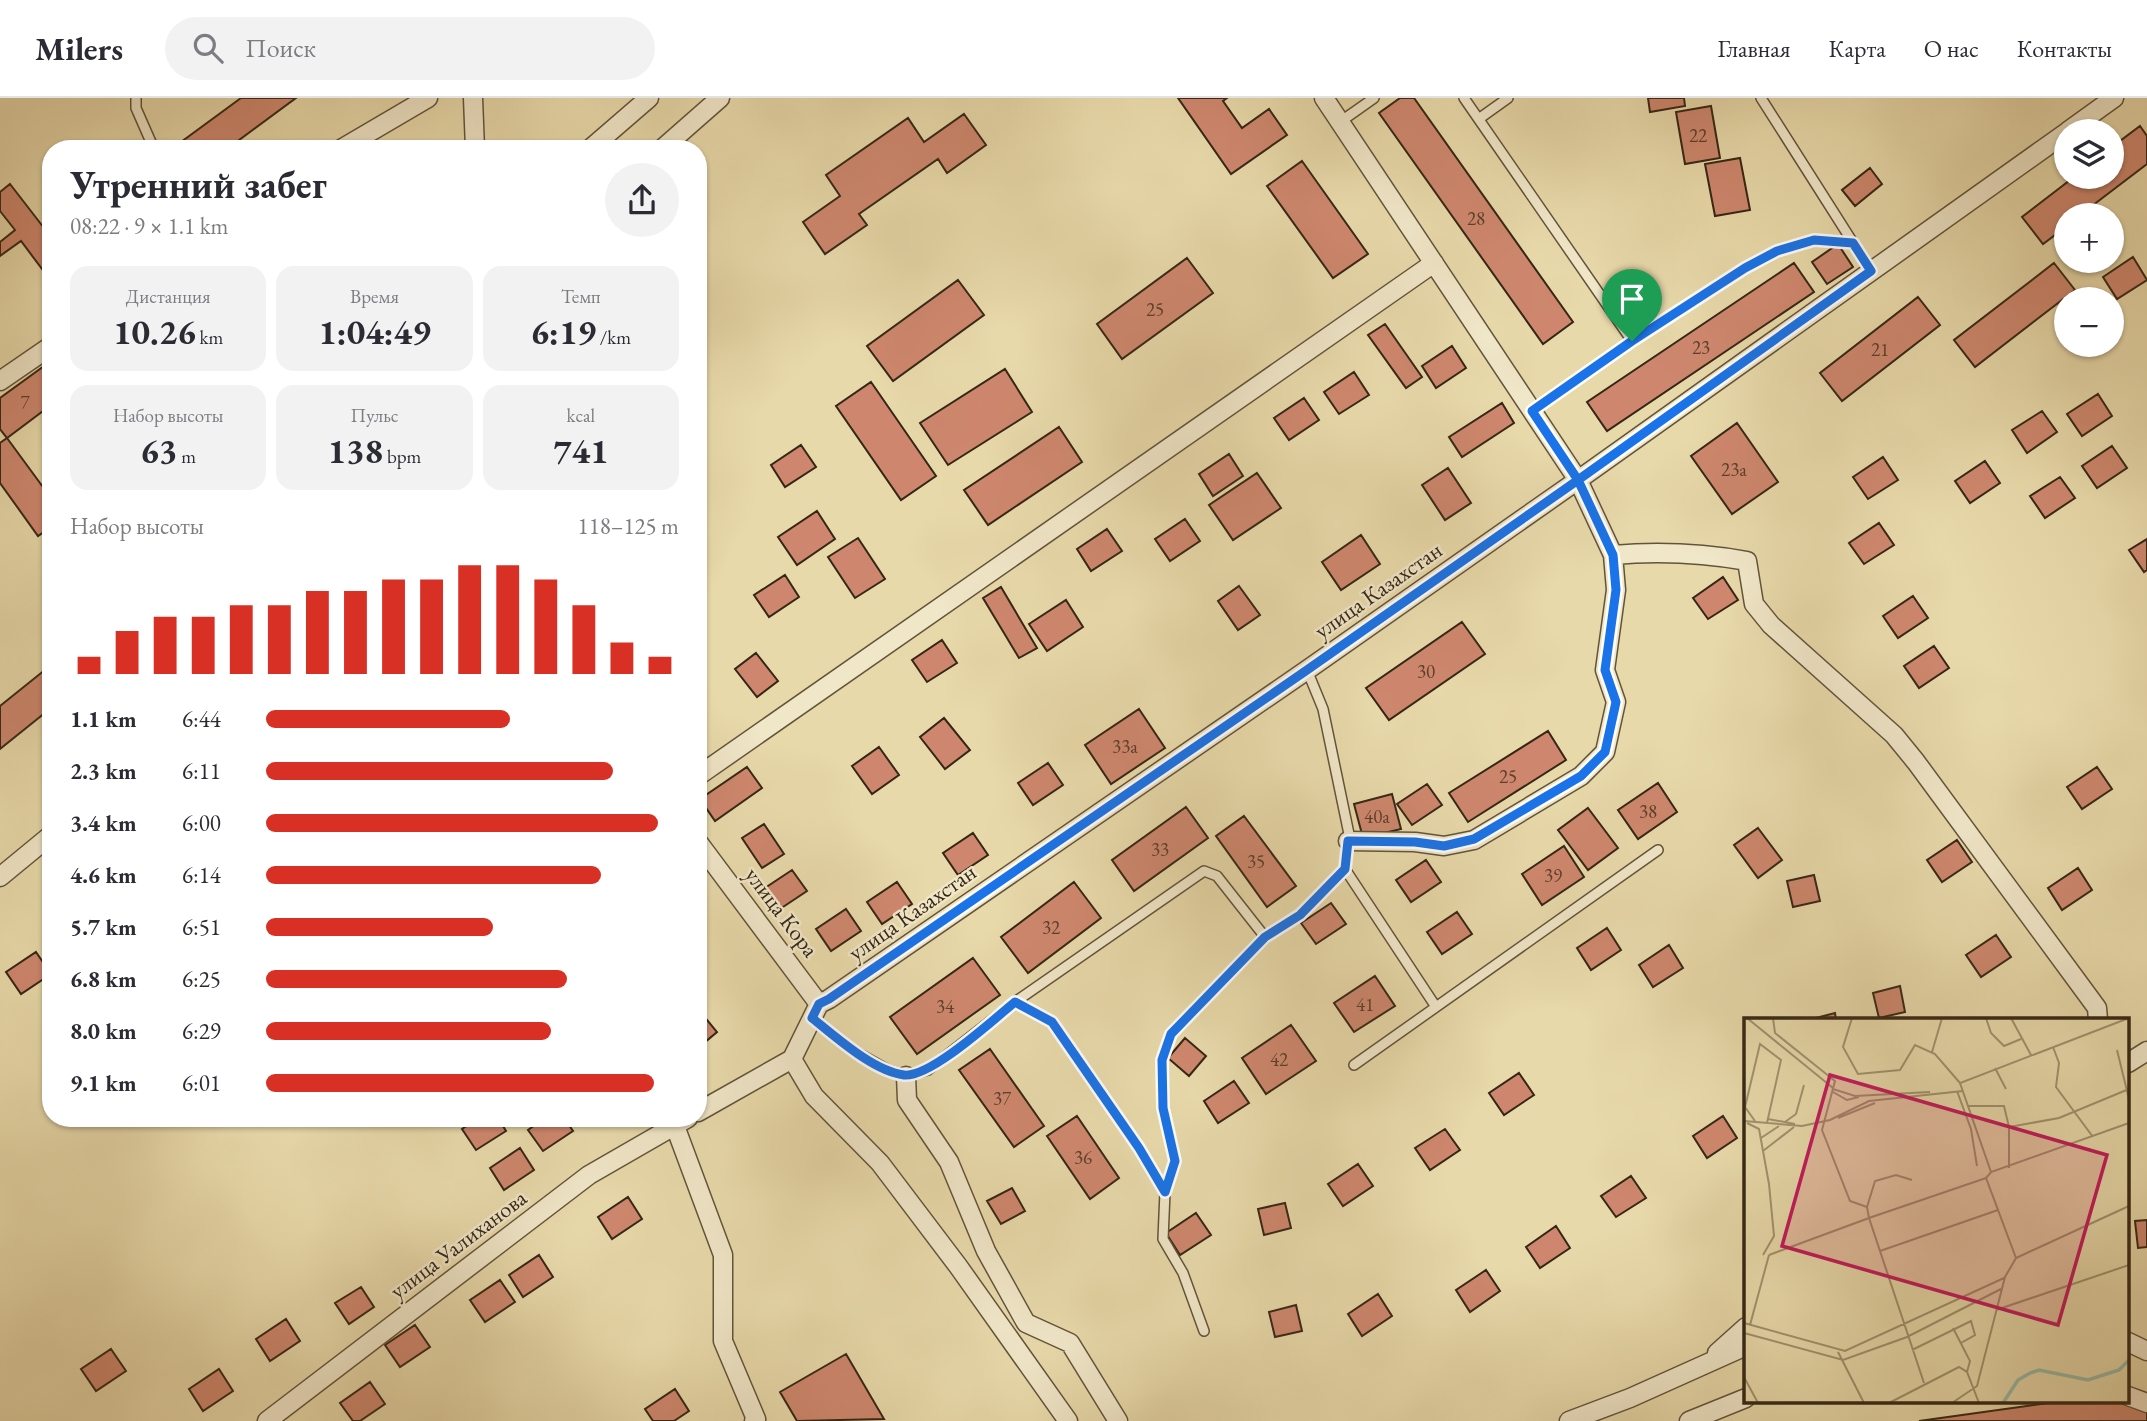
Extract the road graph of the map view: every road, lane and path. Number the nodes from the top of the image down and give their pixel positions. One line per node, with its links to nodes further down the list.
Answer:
1 (136, 98): 15 (lane)
2 (428, 98): 16 (street)
3 (473, 98): 17 (street)
4 (649, 98): 18 (street)
5 (720, 98): 19 (street)
6 (1324, 98): 14 (street)
7 (1374, 98): 14 (lane)
8 (1464, 98): 12 (lane)
9 (1508, 98): 12 (lane)
10 (1761, 98): 21 (lane)
11 (2114, 98): 13 (street, улица Казахстан)
12 (1480, 118): 24 (lane)
13 (2085, 119)
14 (1340, 122): 22 (street)
15 (150, 140)
16 (356, 140)
17 (475, 140)
18 (600, 140)
19 (672, 140)
20 (2054, 141): 23 (street, улица Казахстан)
21 (1853, 243): 23 (lane); 24 (lane)
22 (1434, 263): 27 (street); 31 (street)
23 (1871, 271): 28 (street, улица Казахстан)
24 (1632, 341): 27 (lane)
25 (42, 352): 26 (street)
26 (0, 381)
27 (1532, 411): 28 (street)
28 (1578, 480): 29 (street); 30 (street, улица Казахстан)
29 (1613, 555): 32 (street); 42 (street)
30 (1307, 670): 32 (lane); 40 (street, улица Казахстан)
31 (707, 770)
32 (1348, 841): 36 (lane)
33 (42, 842): 37 (street)
34 (1658, 850): 41 (lane)
35 (707, 854): 40 (street, улица Кора)
36 (1345, 869): 38 (lane); 41 (lane)
37 (0, 877)
38 (1265, 937): 39 (lane); 51 (lane)
39 (1015, 1002): 47 (lane); 51 (lane)
40 (820, 1007): 44 (street); 47 (lane)
41 (1436, 1007): 46 (lane)
42 (2098, 1018)
43 (2147, 1051): 45 (street)
44 (792, 1059): 48 (street); 63 (street)
45 (2130, 1062)
46 (1354, 1065)
47 (906, 1076): 64 (street)
48 (707, 1107)
49 (673, 1127): 62 (street, улица Уалиханова)
50 (684, 1127): 61 (street)
51 (1165, 1192): 53 (lane)
52 (1744, 1329): 57 (street)
53 (1205, 1331)
54 (2130, 1343): 56 (street)
55 (1744, 1347): 57 (street)
56 (2147, 1351)
57 (1703, 1365): 65 (street)
58 (2130, 1397): 60 (street)
59 (1744, 1399): 66 (street)
60 (2147, 1403)
61 (756, 1420)
62 (267, 1421)
63 (1068, 1421)
64 (1118, 1421)
65 (1569, 1421)
66 (1689, 1421)

